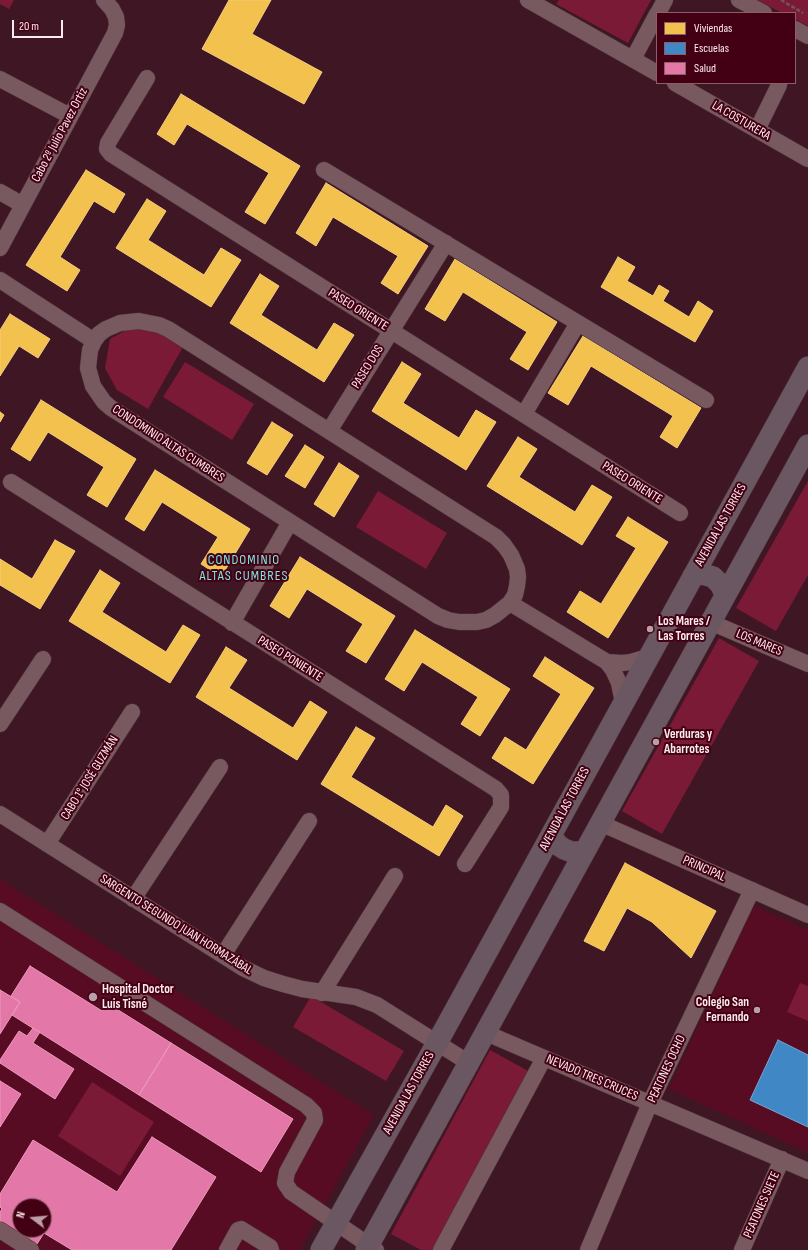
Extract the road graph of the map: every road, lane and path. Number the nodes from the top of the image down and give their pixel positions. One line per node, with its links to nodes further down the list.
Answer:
1 (104, 0): 18 (street, Cabo 2º Julio Pavez Ortiz)
2 (528, 0): 12 (street)
3 (665, 0): 6 (street)
4 (739, 0): 7 (street)
5 (781, 0): 9 (path)
6 (658, 12)
7 (762, 12)
8 (656, 16): 12 (street)
9 (805, 17)
10 (796, 30): 11 (street)
11 (808, 36)
12 (633, 59): 13 (street)
13 (656, 72)
14 (147, 78): 28 (street, PASEO ORIENTE)
15 (0, 79): 18 (street)
16 (681, 85): 19 (street, LA COSTURERA)
17 (779, 85): 19 (street)
18 (70, 116): 23 (street, Cabo 2º Julio Pavez Ortiz)
19 (757, 130): 20 (street, LA COSTURERA)
20 (808, 159)
21 (324, 170): 24 (street)
22 (0, 192): 23 (street)
23 (23, 205): 25 (street, Cabo 2º Julio Pavez Ortiz)
24 (446, 243): 27 (street); 28 (street, PASEO DOS)
25 (0, 248)
26 (0, 280): 29 (street)
27 (578, 323): 31 (street); 32 (street)
28 (391, 330): 32 (street, PASEO ORIENTE); 33 (street, PASEO DOS)
29 (94, 341): 33 (street); 37 (street, CONDOMINIO ALTAS CUMBRES)
30 (808, 367): 38 (main road, AVENIDA LAS TORRES)
31 (706, 400)
32 (524, 414): 36 (street, PASEO ORIENTE)
33 (329, 431): 40 (street)
34 (808, 445): 39 (main road)
35 (10, 482): 41 (street, PASEO PONIENTE)
36 (680, 513)
37 (290, 522): 40 (street, CONDOMINIO ALTAS CUMBRES); 41 (street)
38 (693, 576): 39 (main road); 43 (main road, AVENIDA LAS TORRES)
39 (725, 596): 42 (main road)
40 (510, 603): 45 (street)
41 (232, 622): 57 (street, PASEO PONIENTE)
42 (710, 622): 46 (street, LOS MARES); 53 (main road)
43 (648, 657): 45 (street); 47 (main road, AVENIDA LAS TORRES)
44 (43, 659): 49 (street)
45 (607, 662): 47 (street)
46 (808, 664)
47 (623, 703): 54 (main road, AVENIDA LAS TORRES)
48 (132, 712): 55 (street, CABO 1° JOSÉ GUZMÁN)
49 (0, 724)
50 (220, 767): 60 (street)
51 (0, 814): 55 (street, SARGENTO SEGUNDO JUAN HORMAZÁBAL)
52 (309, 821): 63 (street)
53 (600, 823): 56 (main road); 59 (street, PRINCIPAL)
54 (551, 835): 56 (main road); 66 (main road, AVENIDA LAS TORRES)
55 (48, 844): 60 (street, SARGENTO SEGUNDO JUAN HORMAZÁBAL)
56 (584, 852): 65 (main road)
57 (465, 864)
58 (395, 876): 64 (street)
59 (752, 890): 62 (street, PRINCIPAL); 69 (street, PEATONES OCHO)
60 (133, 899): 63 (street, SARGENTO SEGUNDO JUAN HORMAZÁBAL)
61 (0, 911): 72 (street)
62 (808, 915)
63 (223, 956): 64 (street, SARGENTO SEGUNDO JUAN HORMAZÁBAL)
64 (322, 993): 66 (street, SARGENTO SEGUNDO JUAN HORMAZÁBAL)
65 (486, 1032): 67 (street, NEVADO TRES CRUCES); 68 (main road)
66 (437, 1042): 68 (street, SARGENTO SEGUNDO JUAN HORMAZÁBAL); 72 (main road, AVENIDA LAS TORRES)
67 (544, 1058): 69 (street, NEVADO TRES CRUCES); 79 (street)
68 (469, 1063): 74 (main road)
69 (650, 1103): 70 (street, NEVADO TRES CRUCES); 80 (street, PEATONES OCHO)
70 (782, 1159): 71 (street, NEVADO TRES CRUCES); 81 (street, PEATONES SIETE)
71 (808, 1171)
72 (336, 1222): 74 (street); 78 (main road, AVENIDA LAS TORRES)
73 (0, 1230): 75 (street)
74 (370, 1249)
75 (30, 1250)
76 (227, 1250): 77 (street)
77 (271, 1250)
78 (321, 1250)
79 (441, 1250)
80 (588, 1250)
81 (742, 1250)

